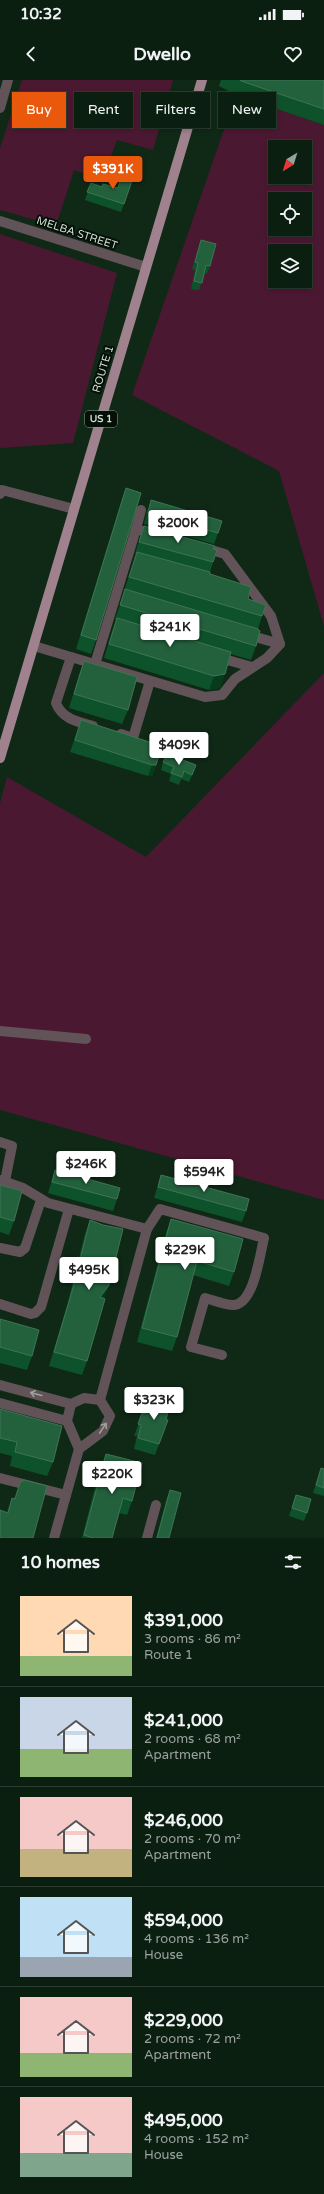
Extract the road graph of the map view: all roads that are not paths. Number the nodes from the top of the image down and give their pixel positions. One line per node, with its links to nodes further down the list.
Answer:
1 (8, 80): 3 (street)
2 (202, 80): 5 (main road, ROUTE 1 / US 1)
3 (0, 108)
4 (0, 221): 5 (street, MELBA STREET)
5 (146, 267): 7 (main road, ROUTE 1 / US 1)
6 (0, 494): 7 (street)
7 (74, 509): 16 (main road, ROUTE 1 / US 1)
8 (141, 510): 9 (street)
9 (136, 529): 10 (street); 19 (street)
10 (166, 538)
11 (196, 546): 13 (street)
12 (239, 588): 13 (street)
13 (253, 592): 15 (street)
14 (235, 631): 15 (street)
15 (280, 644): 20 (street)
16 (34, 646): 18 (street); 22 (main road, ROUTE 1 / US 1)
17 (206, 653): 20 (street)
18 (71, 657): 19 (street); 21 (street)
19 (95, 664): 21 (street)
20 (252, 667): 21 (street)
21 (150, 681)
22 (3, 736): 23 (main road, ROUTE 1 / US 1)
23 (0, 758)
24 (0, 1031): 25 (street)
25 (86, 1039)
26 (0, 1142): 27 (street)
27 (3, 1180): 28 (street)
28 (41, 1200): 29 (street); 31 (street)
29 (69, 1209): 30 (street); 32 (street)
30 (147, 1229): 33 (street); 35 (street)
31 (0, 1248)
32 (0, 1304)
33 (222, 1356)
34 (0, 1384): 37 (street, one-way to 34)
35 (100, 1400): 37 (street); 39 (street, one-way to 35)
36 (0, 1403): 38 (street)
37 (71, 1404): 38 (street)
38 (67, 1421): 39 (street)
39 (79, 1449): 41 (street)
40 (0, 1478): 41 (street)
41 (66, 1495): 43 (street)
42 (156, 1505): 44 (street)
43 (54, 1538)
44 (147, 1538)

